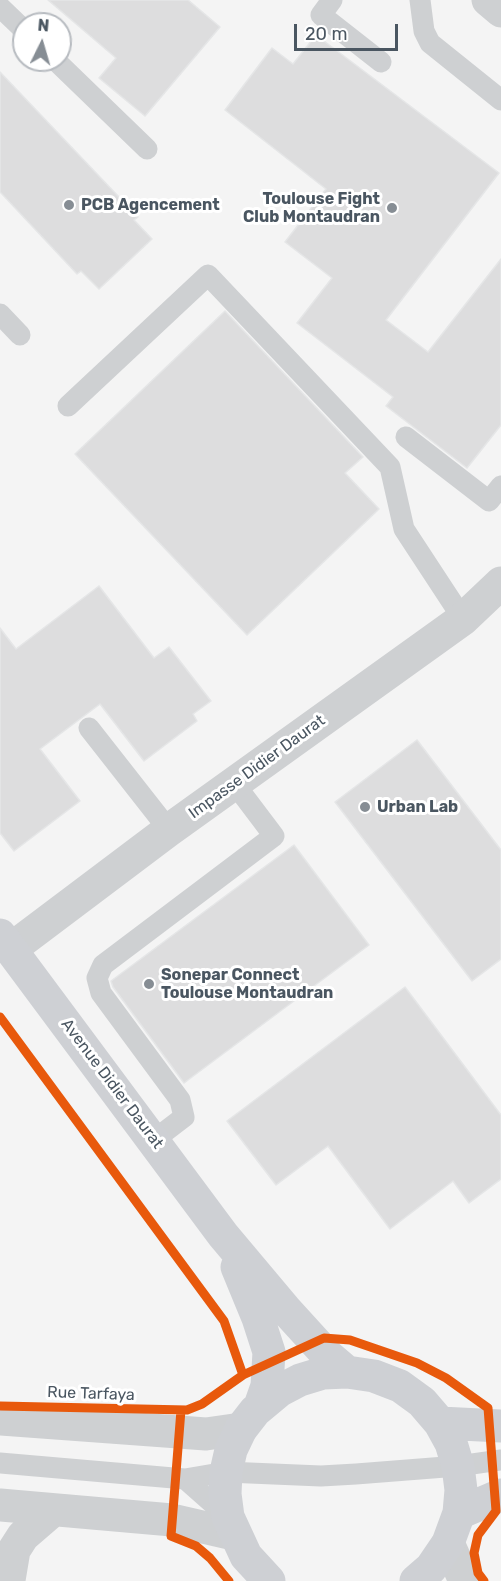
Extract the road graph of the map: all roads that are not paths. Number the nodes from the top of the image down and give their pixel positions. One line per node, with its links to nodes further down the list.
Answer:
1 (332, 0): 7 (lane)
2 (420, 0): 9 (lane)
3 (488, 0): 5 (street)
4 (0, 8): 6 (lane)
5 (501, 11)
6 (12, 19)
7 (381, 62)
8 (67, 72): 10 (lane)
9 (501, 100)
10 (147, 149)
11 (0, 314): 12 (lane)
12 (20, 335)
13 (68, 406): 17 (lane)
14 (406, 437): 15 (lane)
15 (501, 486)
16 (501, 583): 17 (street, Impasse Didier Daurat)
17 (463, 619): 19 (street, Impasse Didier Daurat)
18 (89, 728): 20 (lane)
19 (234, 783): 20 (street, Impasse Didier Daurat); 22 (lane)
20 (169, 830): 21 (street, Impasse Didier Daurat)
21 (5, 942): 22 (main road, Avenue Didier Daurat)
22 (154, 1140): 23 (main road, Avenue Didier Daurat)
23 (223, 1235): 24 (main road, Avenue Didier Daurat); 25 (main road, Avenue Didier Daurat)
24 (347, 1372): 25 (main road); 27 (main road)
25 (250, 1417): 26 (street, Rue Tarfaya); 32 (main road, Avenue Didier Daurat)
26 (0, 1419)
27 (440, 1423): 28 (main road); 31 (main road)
28 (501, 1426)
29 (501, 1460): 31 (lane)
30 (0, 1463): 33 (lane)
31 (458, 1466): 32 (lane); 37 (main road)
32 (226, 1472): 33 (lane); 38 (main road, Avenue Didier Daurat)
33 (185, 1479): 38 (lane)
34 (501, 1495): 37 (main road)
35 (0, 1505): 36 (street)
36 (52, 1511): 38 (street); 40 (street)
37 (459, 1513): 39 (main road)
38 (230, 1525): 41 (main road)
39 (447, 1543): 42 (main road); 43 (street)
40 (6, 1577)
41 (269, 1581)
42 (416, 1581)
43 (465, 1581)

